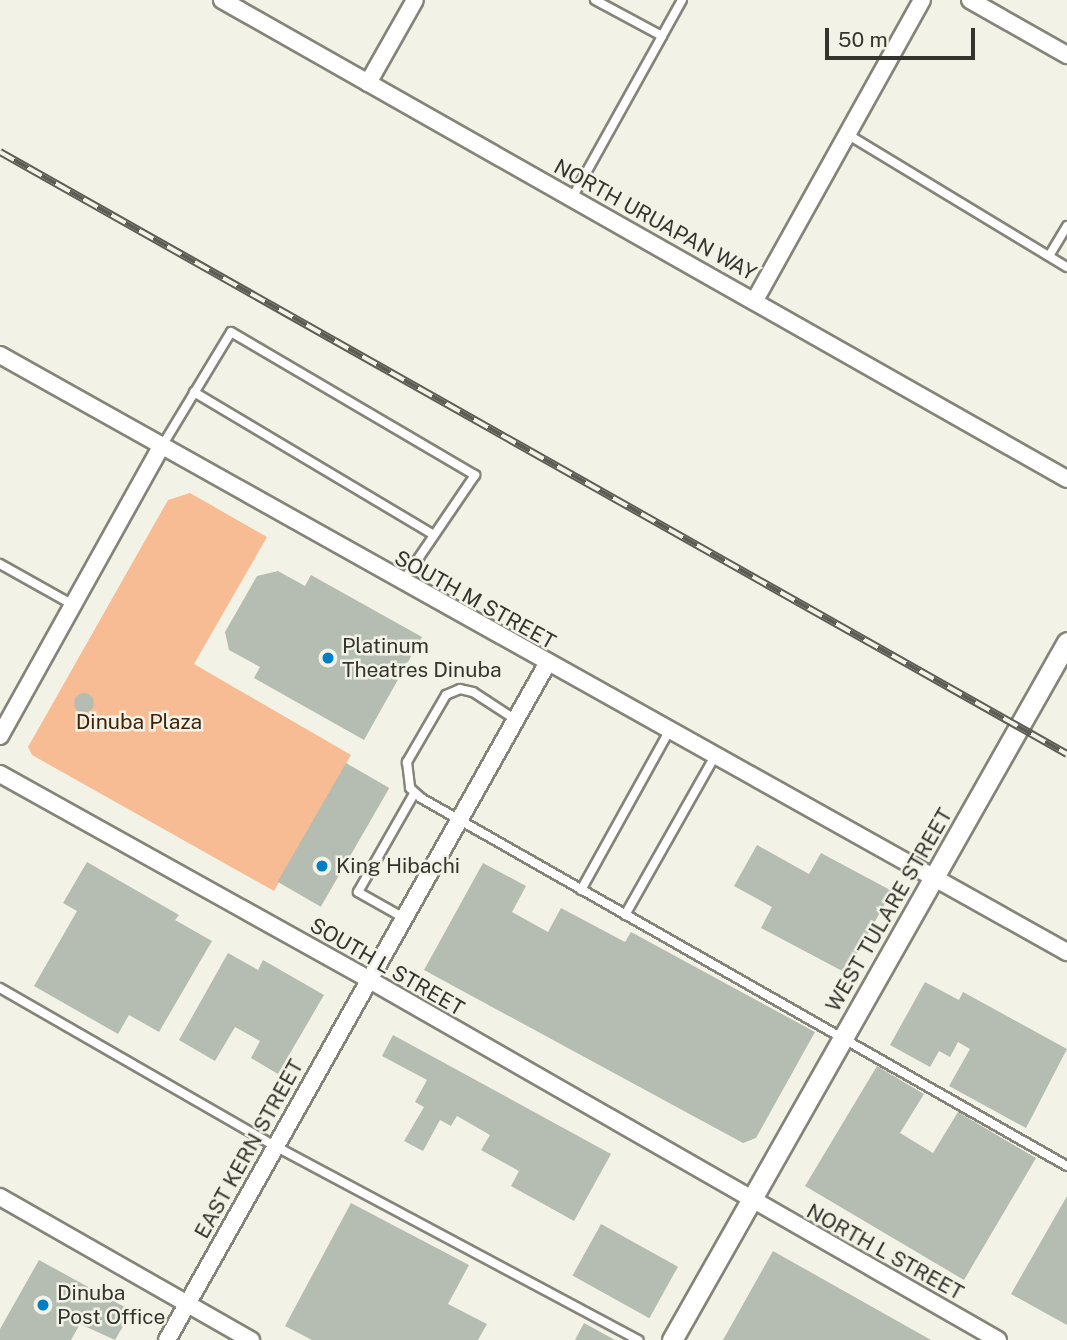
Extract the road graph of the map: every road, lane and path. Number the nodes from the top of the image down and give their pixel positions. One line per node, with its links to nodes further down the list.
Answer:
1 (222, 0): 9 (street, NORTH URUAPAN WAY)
2 (415, 0): 9 (street)
3 (595, 0): 7 (lane)
4 (682, 0): 7 (lane)
5 (922, 0): 10 (street)
6 (970, 0): 8 (street)
7 (662, 36): 11 (lane)
8 (1067, 55)
9 (368, 83): 11 (street, NORTH URUAPAN WAY)
10 (847, 134): 13 (lane); 15 (street)
11 (572, 198): 15 (street, NORTH URUAPAN WAY)
12 (1067, 226): 13 (lane)
13 (1049, 256): 14 (lane)
14 (1067, 267)
15 (755, 300): 19 (street, NORTH URUAPAN WAY)
16 (0, 355): 18 (street, SOUTH M STREET)
17 (194, 392): 18 (lane); 20 (lane); 20 (lane)
18 (160, 449): 22 (street, SOUTH M STREET); 23 (street)
19 (1067, 479)
20 (434, 535): 22 (lane)
21 (0, 564): 23 (lane)
22 (402, 583): 25 (street, SOUTH M STREET)
23 (74, 605): 28 (street)
24 (1067, 642): 33 (street, WEST TULARE STREET)
25 (547, 664): 26 (street, EAST KERN STREET); 27 (street, SOUTH M STREET)
26 (516, 720): 31 (lane); 32 (street, EAST KERN STREET)
27 (669, 731): 29 (street, SOUTH M STREET); 34 (lane)
28 (0, 736)
29 (715, 756): 33 (street, SOUTH M STREET); 35 (lane)
30 (0, 775): 38 (street, SOUTH L STREET)
31 (414, 794): 32 (lane); 36 (lane)
32 (460, 821): 34 (lane); 36 (street, EAST KERN STREET)
33 (933, 876): 37 (street, SOUTH M STREET); 40 (street, WEST TULARE STREET)
34 (582, 890): 35 (lane)
35 (625, 915): 40 (lane)
36 (404, 918): 38 (street, EAST KERN STREET)
37 (1067, 952)
38 (368, 979): 41 (street, EAST KERN STREET); 44 (street, SOUTH L STREET)
39 (0, 988): 41 (lane)
40 (841, 1040): 42 (lane); 44 (street, WEST TULARE STREET)
41 (275, 1146): 45 (street, EAST KERN STREET); 48 (lane)
42 (1067, 1166)
43 (0, 1197): 45 (street)
44 (751, 1201): 49 (street, WEST TULARE STREET); 50 (street, NORTH L STREET)
45 (187, 1304): 46 (street, EAST KERN STREET); 47 (street)
46 (167, 1340)
47 (251, 1340)
48 (638, 1340)
49 (672, 1340)
50 (998, 1340)

